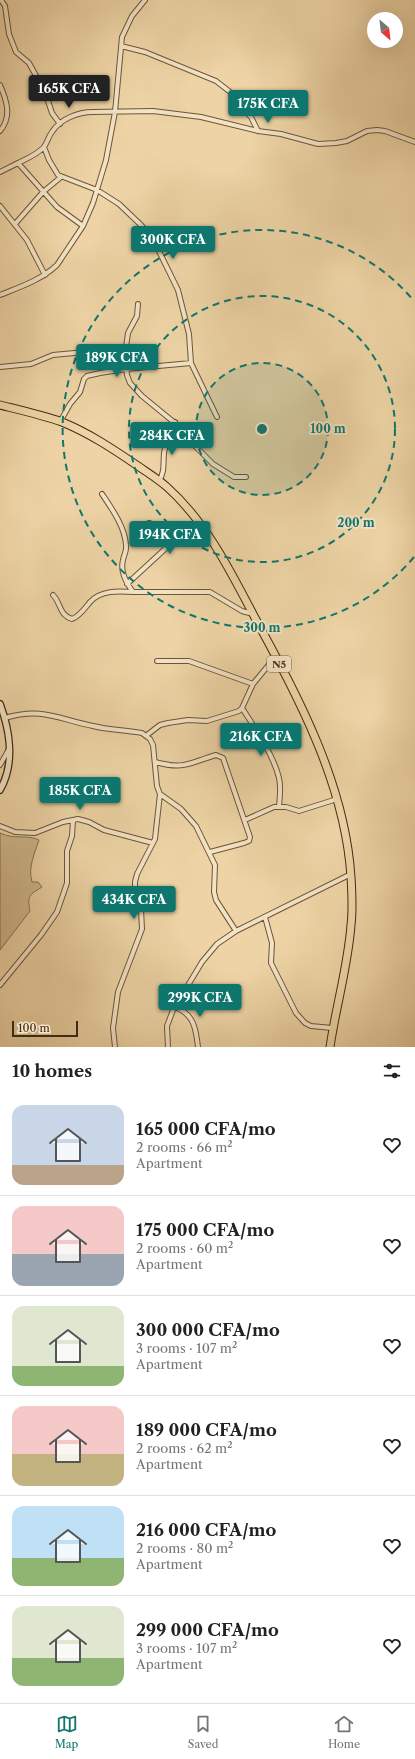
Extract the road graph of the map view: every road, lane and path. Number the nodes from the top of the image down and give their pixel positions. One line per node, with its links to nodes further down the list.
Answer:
1 (1, 0): 6 (street)
2 (145, 0): 3 (street)
3 (121, 46): 5 (street); 8 (street)
4 (0, 85): 7 (street)
5 (115, 112): 6 (street); 8 (street); 14 (street)
6 (60, 124): 10 (street)
7 (0, 131)
8 (258, 131): 9 (street)
9 (415, 142)
10 (44, 147): 11 (street); 13 (street)
11 (18, 163): 12 (street); 15 (street)
12 (0, 172)
13 (61, 177): 14 (street); 15 (street)
14 (97, 190): 18 (street); 23 (street)
15 (43, 192): 17 (street); 18 (street)
16 (0, 206): 17 (street)
17 (15, 224): 19 (street)
18 (83, 226): 19 (street)
19 (45, 275): 20 (street)
20 (0, 295)
21 (138, 304): 22 (street)
22 (125, 354): 24 (street); 25 (street)
23 (191, 363): 25 (street); 27 (street)
24 (0, 367)
25 (126, 369): 28 (street); 29 (street)
26 (0, 405): 28 (highway, N5)
27 (216, 416)
28 (60, 422): 31 (highway, N5)
29 (175, 422): 30 (street); 31 (street)
30 (246, 477)
31 (159, 481): 37 (highway, N5)
32 (102, 494): 34 (street)
33 (149, 523): 34 (street)
34 (127, 584): 35 (street)
35 (133, 592): 36 (street); 37 (street)
36 (53, 595)
37 (253, 614): 38 (highway, N5)
38 (276, 656): 40 (street); 50 (highway, N5)
39 (157, 661): 40 (street)
40 (253, 684): 42 (street)
41 (0, 704): 43 (street)
42 (242, 708): 44 (street); 51 (street)
43 (5, 718): 44 (street); 45 (street)
44 (147, 735): 46 (street)
45 (10, 747): 47 (street); 48 (street)
46 (155, 762): 49 (street); 53 (street)
47 (0, 765)
48 (0, 790)
49 (160, 794): 55 (street); 56 (street)
50 (337, 799): 51 (street); 57 (highway, N5)
51 (279, 806): 53 (street)
52 (73, 820): 54 (street); 55 (street); 60 (street)
53 (245, 820): 56 (street)
54 (0, 826)
55 (153, 843): 63 (street)
56 (210, 852): 59 (street)
57 (351, 874): 58 (street); 62 (highway, N5)
58 (265, 917): 59 (street); 62 (street)
59 (236, 931): 61 (street)
60 (0, 985)
61 (176, 1007): 64 (street); 65 (street)
62 (332, 1028): 66 (highway, N5)
63 (115, 1047)
64 (168, 1047)
65 (198, 1047)
66 (330, 1047)

